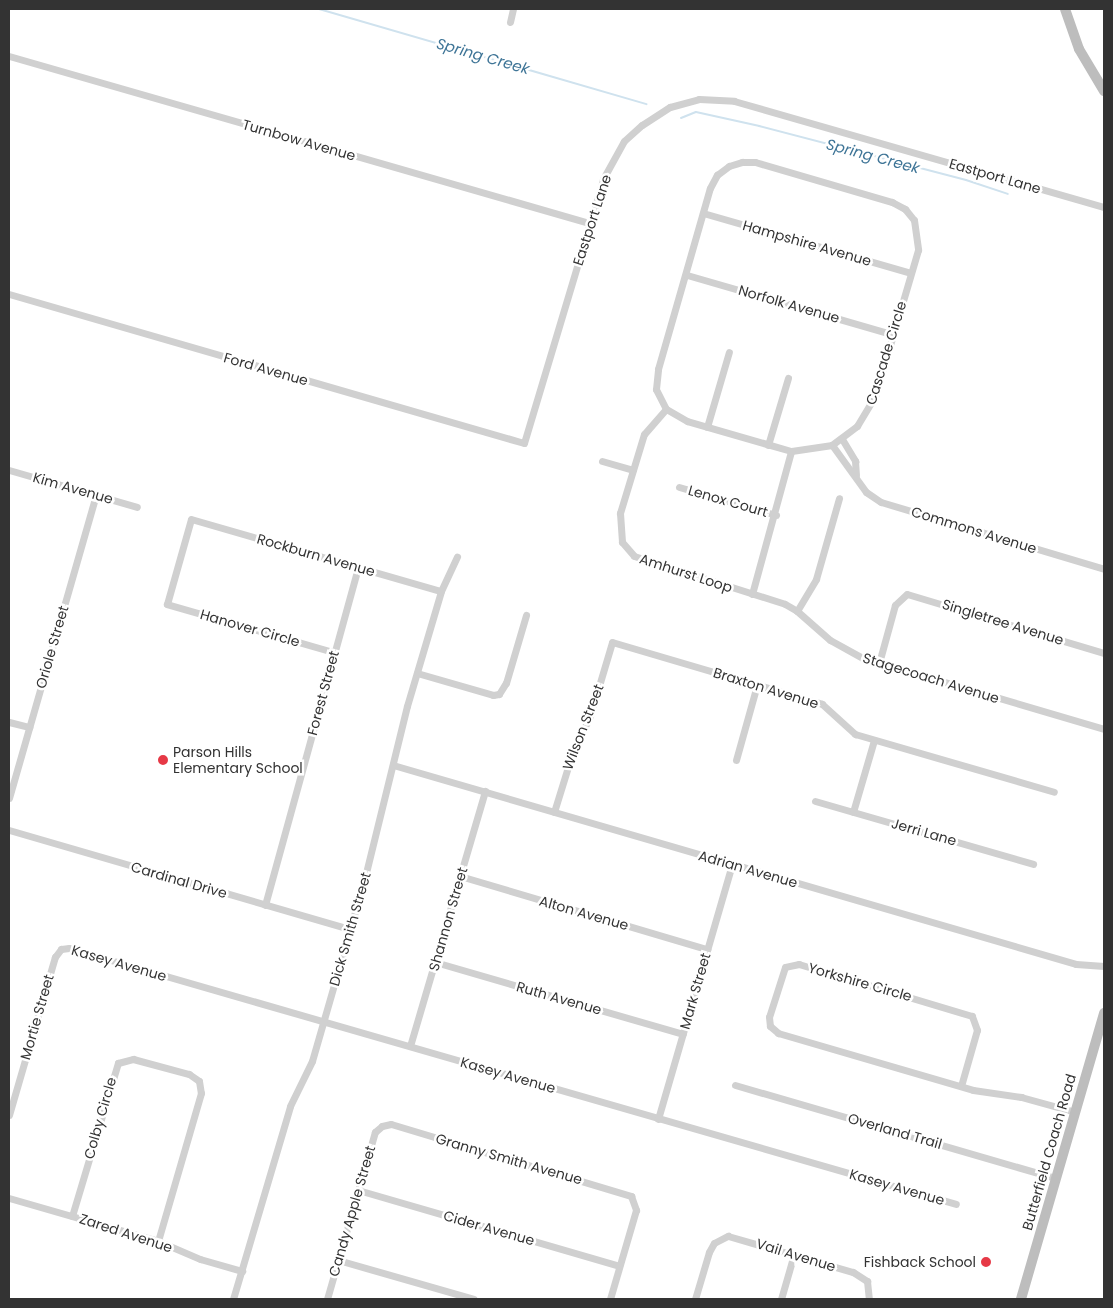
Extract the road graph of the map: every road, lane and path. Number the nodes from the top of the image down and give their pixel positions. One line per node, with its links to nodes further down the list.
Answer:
1 (513, 9): 3 (street)
2 (1065, 9): 5 (main road)
3 (510, 22)
4 (9, 56): 8 (street, Turnbow Avenue)
5 (1104, 91)
6 (1104, 207): 8 (street, Eastport Lane)
7 (704, 213): 9 (street, Hampshire Avenue); 9 (street, Cascade Circle); 10 (street, Cascade Circle)
8 (589, 223): 18 (street, Eastport Lane)
9 (910, 273): 12 (street, Cascade Circle)
10 (687, 275): 12 (street, Norfolk Avenue); 15 (street, Cascade Circle)
11 (9, 294): 18 (street, Ford Avenue)
12 (891, 334): 17 (street, Cascade Circle)
13 (729, 352): 16 (street)
14 (788, 378): 19 (street)
15 (666, 409): 16 (street, Cascade Circle); 23 (street, Amhurst Loop)
16 (707, 427): 19 (street, Cascade Circle)
17 (842, 439): 20 (street, Cascade Circle); 25 (street, Commons Avenue)
18 (524, 443)
19 (768, 445): 21 (street, Cascade Circle)
20 (832, 445): 21 (street, Cascade Circle); 25 (street, Commons Avenue)
21 (791, 451): 30 (street)
22 (602, 462): 23 (street)
23 (634, 470): 35 (street, Amhurst Loop)
24 (9, 472): 27 (street, Kim Avenue)
25 (856, 475): 33 (street, Commons Avenue)
26 (680, 486): 30 (street, Lenox Court)
27 (96, 495): 29 (street, Kim Avenue); 47 (street, Oriole Street)
28 (839, 498): 38 (street)
29 (137, 507)
30 (776, 515): 35 (street)
31 (457, 556): 34 (street, Dick Smith Street)
32 (358, 567): 34 (street, Rockburn Avenue); 37 (street, Rockburn Avenue); 41 (street, Forest Street)
33 (1104, 569)
34 (441, 591): 44 (street, Dick Smith Street)
35 (752, 594): 36 (street, Amhurst Loop)
36 (771, 599): 38 (street, Stagecoach Avenue)
37 (167, 604): 41 (street, Hanover Circle)
38 (797, 611): 43 (street, Stagecoach Avenue)
39 (526, 615): 44 (street)
40 (612, 642): 45 (street, Braxton Avenue); 56 (street, Wilson Street)
41 (334, 652): 62 (street, Forest Street)
42 (1104, 653): 43 (street, Singletree Avenue)
43 (879, 663): 48 (street, Stagecoach Avenue)
44 (417, 672): 51 (street, Dick Smith Street)
45 (758, 685): 49 (street, Braxton Avenue); 50 (street)
46 (9, 722): 47 (street)
47 (29, 727): 54 (street, Oriole Street)
48 (1104, 729)
49 (874, 740): 53 (street, Braxton Avenue); 57 (street)
50 (736, 760)
51 (393, 765): 52 (street, Adrian Avenue); 63 (street, Dick Smith Street)
52 (485, 791): 56 (street, Adrian Avenue); 61 (street, Shannon Street)
53 (1054, 792)
54 (9, 798)
55 (815, 801): 57 (street, Jerri Lane)
56 (554, 812): 59 (street, Adrian Avenue)
57 (853, 812): 60 (street, Jerri Lane)
58 (9, 830): 62 (street, Cardinal Drive)
59 (732, 864): 65 (street, Mark Street); 67 (street, Adrian Avenue)
60 (1033, 864)
61 (460, 876): 65 (street, Alton Avenue); 66 (street, Shannon Street)
62 (265, 906): 63 (street, Cardinal Drive)
63 (350, 930): 69 (street, Dick Smith Street)
64 (61, 949): 69 (street, Kasey Avenue); 75 (street, Mortie Street)
65 (707, 949): 70 (street, Mark Street)
66 (435, 962): 70 (street, Ruth Avenue); 71 (street, Shannon Street)
67 (1104, 966)
68 (1104, 1013): 74 (main road, Butterfield Coach Road)
69 (324, 1022): 71 (street, Kasey Avenue); 87 (street, Dick Smith Street)
70 (683, 1034): 76 (street, Mark Street)
71 (410, 1046): 76 (street, Kasey Avenue)
72 (735, 1085): 78 (street, Overland Trail)
73 (961, 1086): 73 (street, Yorkshire Circle); 74 (street, Yorkshire Circle)
74 (1075, 1112): 78 (main road, Butterfield Coach Road)
75 (9, 1115)
76 (658, 1118): 81 (street, Kasey Avenue)
77 (382, 1126): 79 (street, Candy Apple Street); 86 (street, Granny Smith Avenue)
78 (1056, 1178): 95 (main road, Butterfield Coach Road)
79 (358, 1190): 85 (street, Candy Apple Street); 86 (street, Cider Avenue)
80 (9, 1198): 82 (street, Zared Avenue)
81 (956, 1204)
82 (72, 1216): 83 (street, Zared Avenue); 83 (street, Colby Circle)
83 (158, 1241): 87 (street, Zared Avenue)
84 (794, 1254): 92 (street, Vail Avenue); 93 (street); 94 (street, Vail Avenue)
85 (338, 1260): 89 (street, Candy Apple Street); 90 (street)
86 (619, 1266): 91 (street)
87 (242, 1271): 88 (street, Dick Smith Street)
88 (234, 1299)
89 (326, 1299)
90 (474, 1299)
91 (610, 1299)
92 (695, 1299)
93 (781, 1299)
94 (869, 1299)
95 (1021, 1299)

